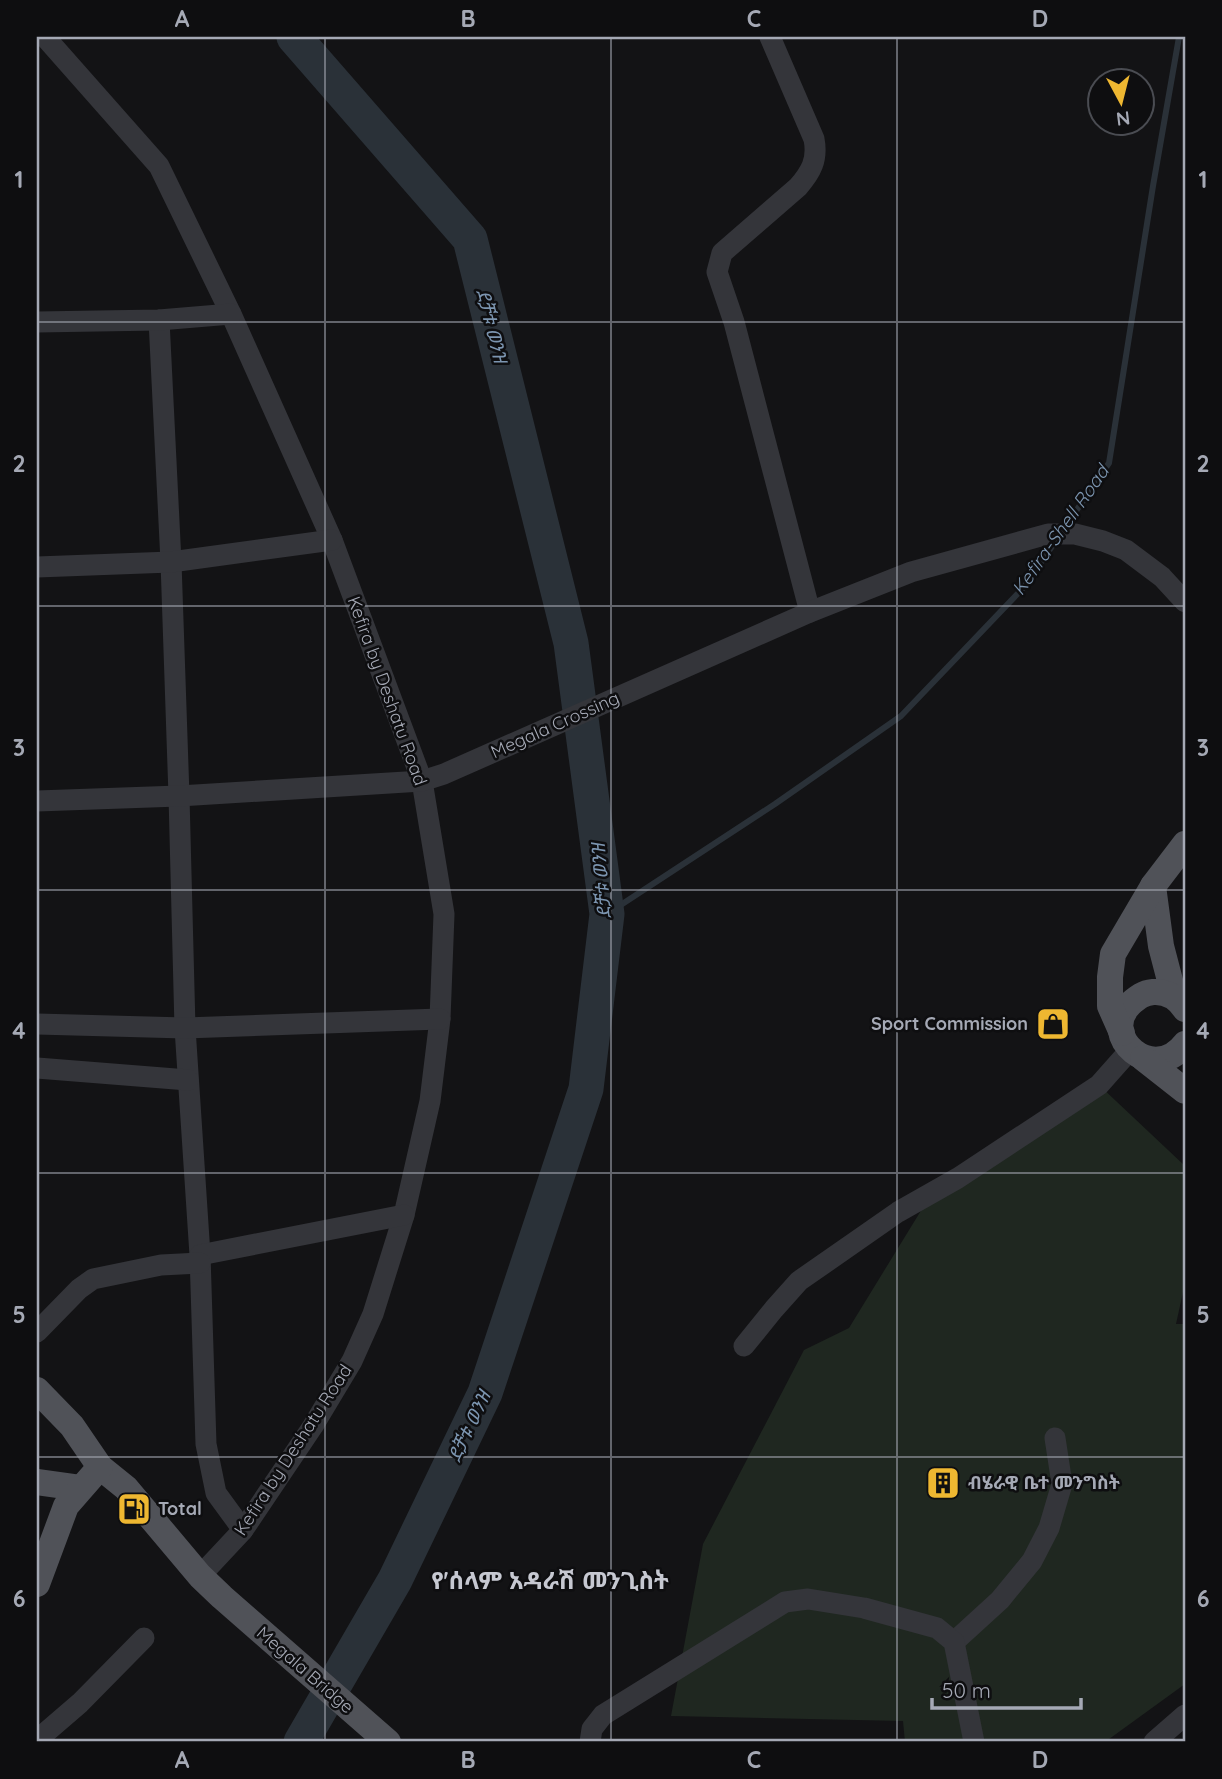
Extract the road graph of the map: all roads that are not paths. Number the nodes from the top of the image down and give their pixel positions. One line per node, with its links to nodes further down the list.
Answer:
1 (45, 37): 3 (street, Kefira by Deshatu Road)
2 (770, 37): 10 (street)
3 (230, 314): 4 (street); 6 (street, Kefira by Deshatu Road)
4 (159, 320): 5 (street); 7 (street)
5 (37, 322)
6 (332, 540): 7 (street); 11 (street, Kefira by Deshatu Road)
7 (170, 562): 8 (street); 12 (street)
8 (37, 567)
9 (1185, 602): 10 (street, Megala Crossing)
10 (810, 612): 11 (street, Megala Crossing)
11 (422, 781): 12 (street, Megala Crossing); 17 (street, Kefira by Deshatu Road)
12 (180, 796): 13 (street, Megala Crossing); 19 (street)
13 (37, 801)
14 (1185, 844): 15 (main road)
15 (1153, 886): 16 (main road); 21 (main road)
16 (1179, 1003): 21 (main road)
17 (440, 1018): 19 (street); 25 (street, Kefira by Deshatu Road)
18 (37, 1024): 19 (street)
19 (185, 1028): 23 (street)
20 (1185, 1044): 21 (main road)
21 (1132, 1047): 24 (main road); 28 (street)
22 (37, 1068): 23 (street)
23 (188, 1080): 26 (street)
24 (1185, 1091)
25 (404, 1215): 26 (street); 34 (street, Kefira by Deshatu Road)
26 (200, 1259): 27 (street); 34 (street)
27 (37, 1332)
28 (744, 1346)
29 (37, 1390): 31 (main road, Megala Bridge)
30 (1055, 1438): 38 (street)
31 (100, 1467): 33 (main road); 35 (main road, Megala Bridge)
32 (37, 1482): 33 (main road)
33 (80, 1488): 36 (main road)
34 (243, 1530): 35 (street, Kefira by Deshatu Road)
35 (200, 1576): 41 (main road, Megala Bridge)
36 (37, 1584)
37 (144, 1638): 40 (street)
38 (954, 1642): 42 (street); 43 (street)
39 (1182, 1724): 44 (street)
40 (37, 1740)
41 (388, 1742)
42 (590, 1742)
43 (974, 1742)
44 (1154, 1742)

